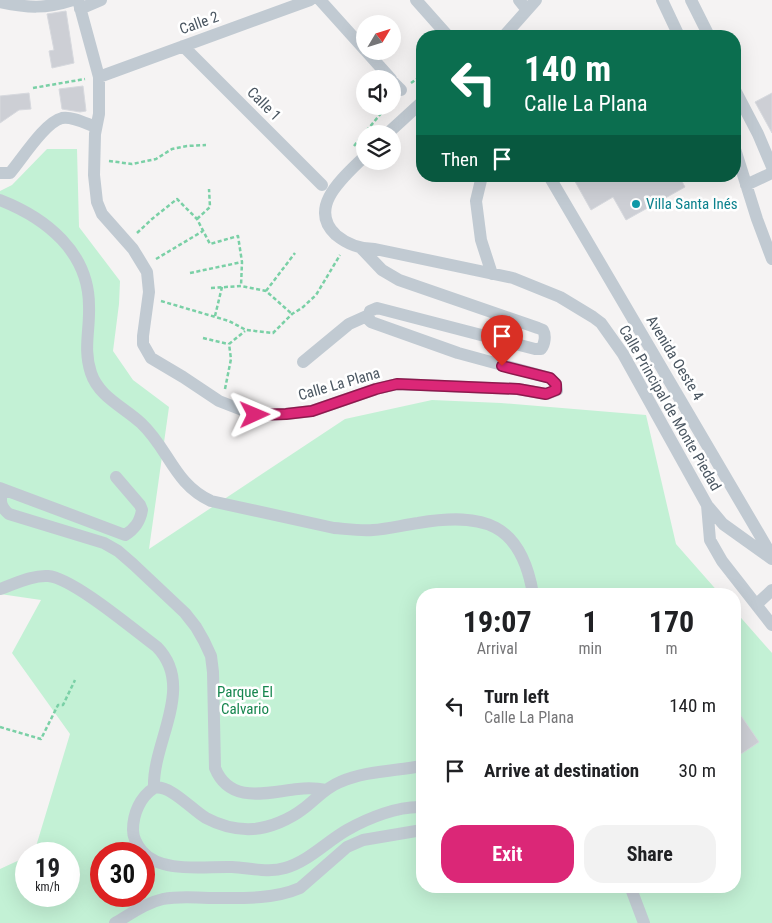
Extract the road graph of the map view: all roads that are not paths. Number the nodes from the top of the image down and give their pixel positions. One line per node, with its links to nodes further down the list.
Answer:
1 (101, 0): 10 (street)
2 (310, 0): 17 (street, Calle 2)
3 (320, 0): 16 (street)
4 (416, 0): 12 (street)
5 (519, 0): 11 (street)
6 (536, 0): 11 (street)
7 (662, 0): 14 (street)
8 (691, 0): 15 (street)
9 (0, 2): 10 (street)
10 (77, 3): 20 (street, Calle La Plana)
11 (527, 10): 13 (street)
12 (443, 30)
13 (509, 30)
14 (676, 30)
15 (706, 30)
16 (356, 40)
17 (182, 46): 20 (street, Calle 2); 33 (street, Calle 1)
18 (374, 60): 19 (street)
19 (383, 70)
20 (99, 77): 24 (street, Calle La Plana)
21 (741, 101): 26 (street)
22 (416, 107): 23 (street)
23 (397, 125)
24 (96, 127): 28 (street); 39 (street, Calle La Plana)
25 (356, 166): 36 (street, Calle Principal de Monte Piedad)
26 (772, 167)
27 (741, 169): 34 (street)
28 (0, 173)
29 (772, 173): 34 (street)
30 (741, 180): 34 (street)
31 (480, 182): 38 (street)
32 (553, 182): 44 (street, Avenida Oeste 4)
33 (322, 185)
34 (746, 185): 37 (street)
35 (0, 200): 45 (street)
36 (362, 249): 38 (street, Calle Principal de Monte Piedad); 39 (street)
37 (772, 259)
38 (492, 274): 43 (street, Calle Principal de Monte Piedad)
39 (368, 315): 40 (street)
40 (303, 362)
41 (116, 477): 42 (street)
42 (1, 488): 52 (street)
43 (707, 504): 44 (street, Calle Principal de Monte Piedad); 48 (street)
44 (772, 558)
45 (532, 588)
46 (0, 589): 51 (street)
47 (772, 590): 48 (street, bridge)
48 (756, 604): 49 (street)
49 (772, 625)
50 (416, 767): 52 (street)
51 (154, 788): 52 (street); 53 (street)
52 (326, 790)
53 (416, 806)
54 (416, 831): 56 (street)
55 (633, 893): 57 (street)
56 (115, 923)
57 (644, 923)

